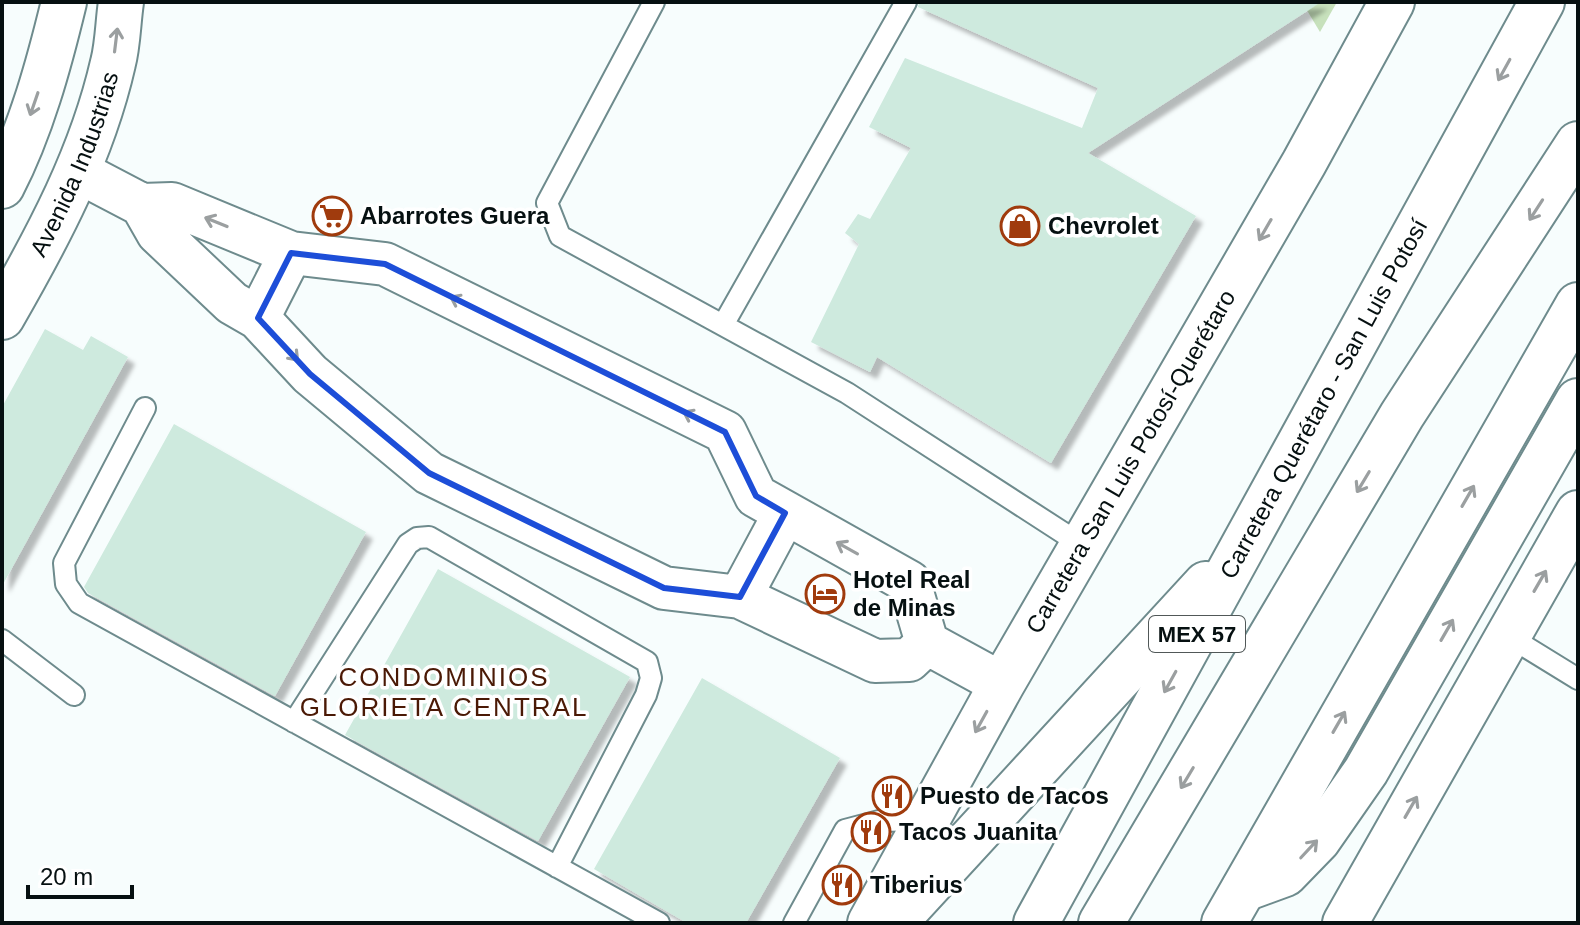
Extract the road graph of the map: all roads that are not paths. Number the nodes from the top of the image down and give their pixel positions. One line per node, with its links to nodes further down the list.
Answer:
1 (64, 2): 9 (main road, one-way to 9)
2 (121, 2): 8 (main road, Avenida Industrias, one-way to 2)
3 (654, 2): 15 (lane)
4 (906, 2): 15 (lane)
5 (1392, 2): 21 (main road, Carretera San Luis Potosí-Querétaro, one-way to 21)
6 (1542, 2): 20 (main road, Carretera Querétaro - San Luis Potosí / MEX 57, one-way to 20)
7 (1578, 144): 38 (main road, one-way to 38)
8 (79, 172): 10 (street); 13 (main road, Avenida Industrias)
9 (2, 186)
10 (142, 205): 11 (street, one-way to 10); 14 (street)
11 (291, 253): 14 (street); 18 (street, one-way to 11)
12 (1578, 305): 32 (main road, one-way to 12)
13 (2, 317)
14 (258, 318): 22 (street, one-way to 22)
15 (723, 325): 21 (lane)
16 (1578, 401): 32 (main road, one-way to 16)
17 (145, 408): 29 (lane)
18 (785, 513): 22 (street); 25 (street, one-way to 18)
19 (1578, 513): 23 (main road, one-way to 19)
20 (1253, 532): 36 (main road); 37 (main road, Carretera Querétaro - San Luis Potosí / MEX 57, one-way to 37)
21 (1082, 545): 27 (main road, Carretera San Luis Potosí-Querétaro)
22 (740, 597): 25 (street)
23 (1508, 636): 26 (lane); 39 (main road, one-way to 23)
24 (2, 640): 28 (lane)
25 (927, 643): 27 (street)
26 (1578, 679)
27 (1002, 684): 30 (main road, Carretera San Luis Potosí-Querétaro, one-way to 30)
28 (74, 695)
29 (294, 722): 31 (lane); 31 (lane)
30 (927, 820): 34 (lane); 35 (main road, Carretera San Luis Potosí-Querétaro)
31 (557, 867): 33 (lane)
32 (1233, 910)
33 (659, 923)
34 (794, 923)
35 (870, 923)
36 (894, 923)
37 (1036, 923)
38 (1101, 923)
39 (1345, 923)

